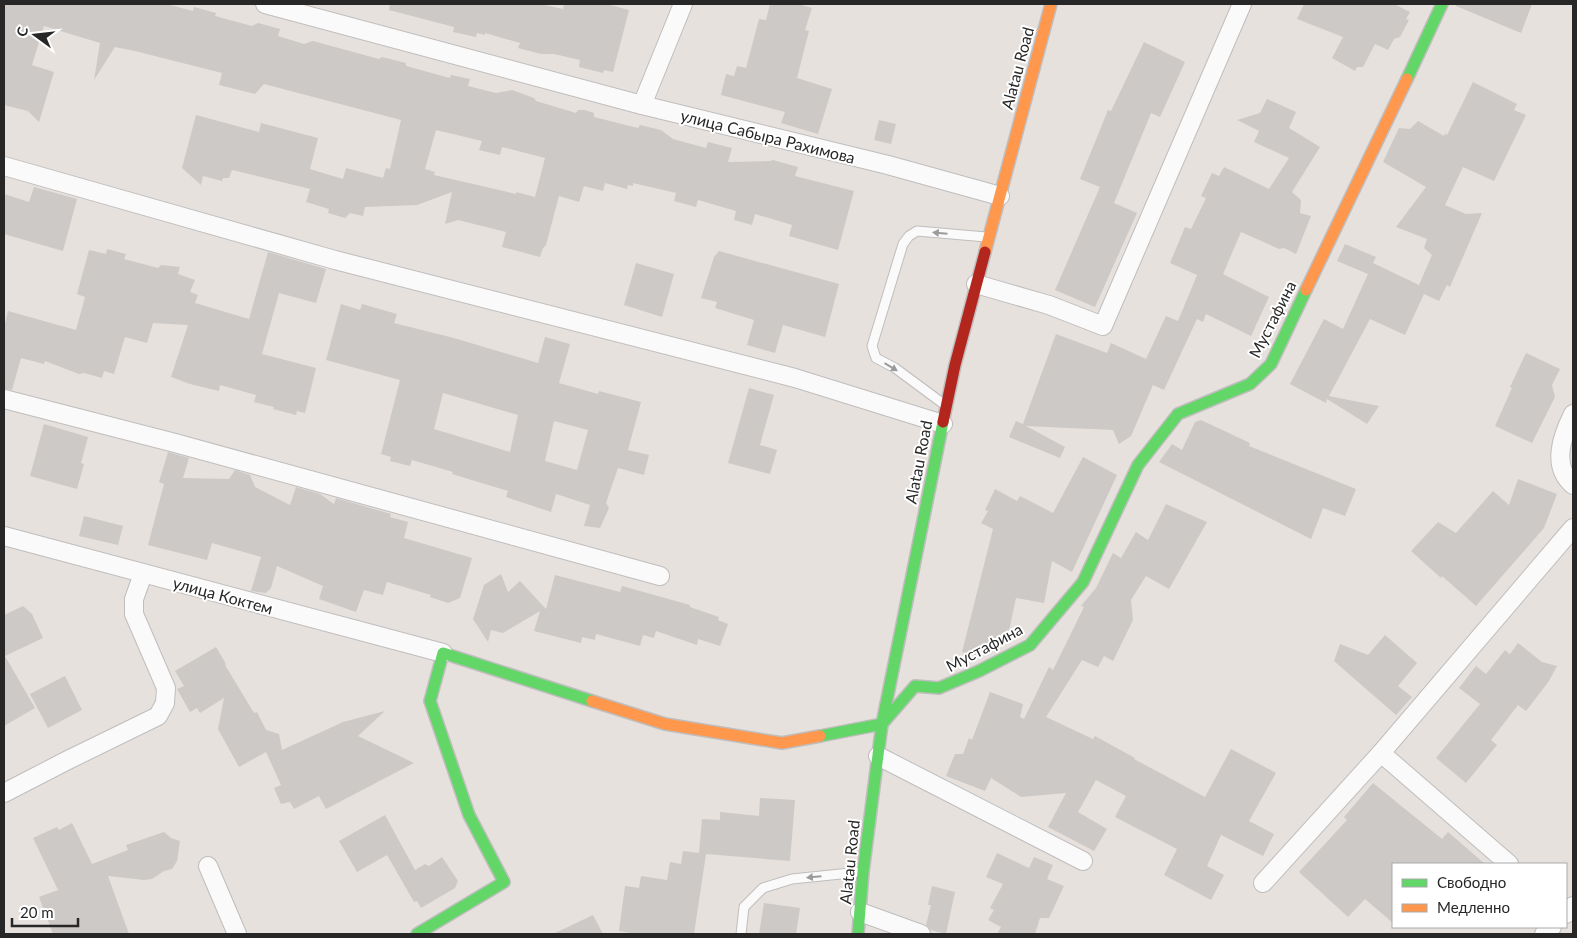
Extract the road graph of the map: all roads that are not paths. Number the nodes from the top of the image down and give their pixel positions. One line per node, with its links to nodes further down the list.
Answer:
1 (265, 4): 6 (street, улица Сабыра Рахимова)
2 (683, 4): 6 (street)
3 (1052, 4): 8 (street, Alatau Road)
4 (1242, 4): 10 (street)
5 (1442, 4): 21 (street, Мустафина)
6 (642, 105): 8 (street, улица Сабыра Рахимова)
7 (4, 166): 14 (street)
8 (1000, 196): 9 (street, Alatau Road)
9 (989, 237): 10 (street, Alatau Road); 12 (lane, one-way to 12)
10 (976, 284): 12 (street, Alatau Road)
11 (4, 399): 19 (street)
12 (946, 406): 14 (street, Alatau Road)
13 (1573, 414): 15 (street)
14 (942, 424): 21 (street, Alatau Road)
15 (1573, 486)
16 (1573, 528): 22 (street)
17 (4, 536): 18 (street, улица Коктем)
18 (143, 574): 20 (street, улица Коктем); 24 (street)
19 (660, 576)
20 (443, 653): 21 (street); 32 (street)
21 (882, 724): 23 (street, Alatau Road)
22 (1381, 753): 26 (street); 29 (street)
23 (878, 756): 25 (street); 28 (street, Alatau Road)
24 (4, 793)
25 (1083, 861)
26 (1508, 863)
27 (208, 866): 31 (street)
28 (863, 872): 30 (street, Alatau Road); 33 (lane, one-way to 33)
29 (1263, 883)
30 (860, 912): 34 (street, Alatau Road); 35 (street)
31 (237, 934)
32 (417, 934)
33 (740, 934)
34 (858, 934)
35 (921, 934)

